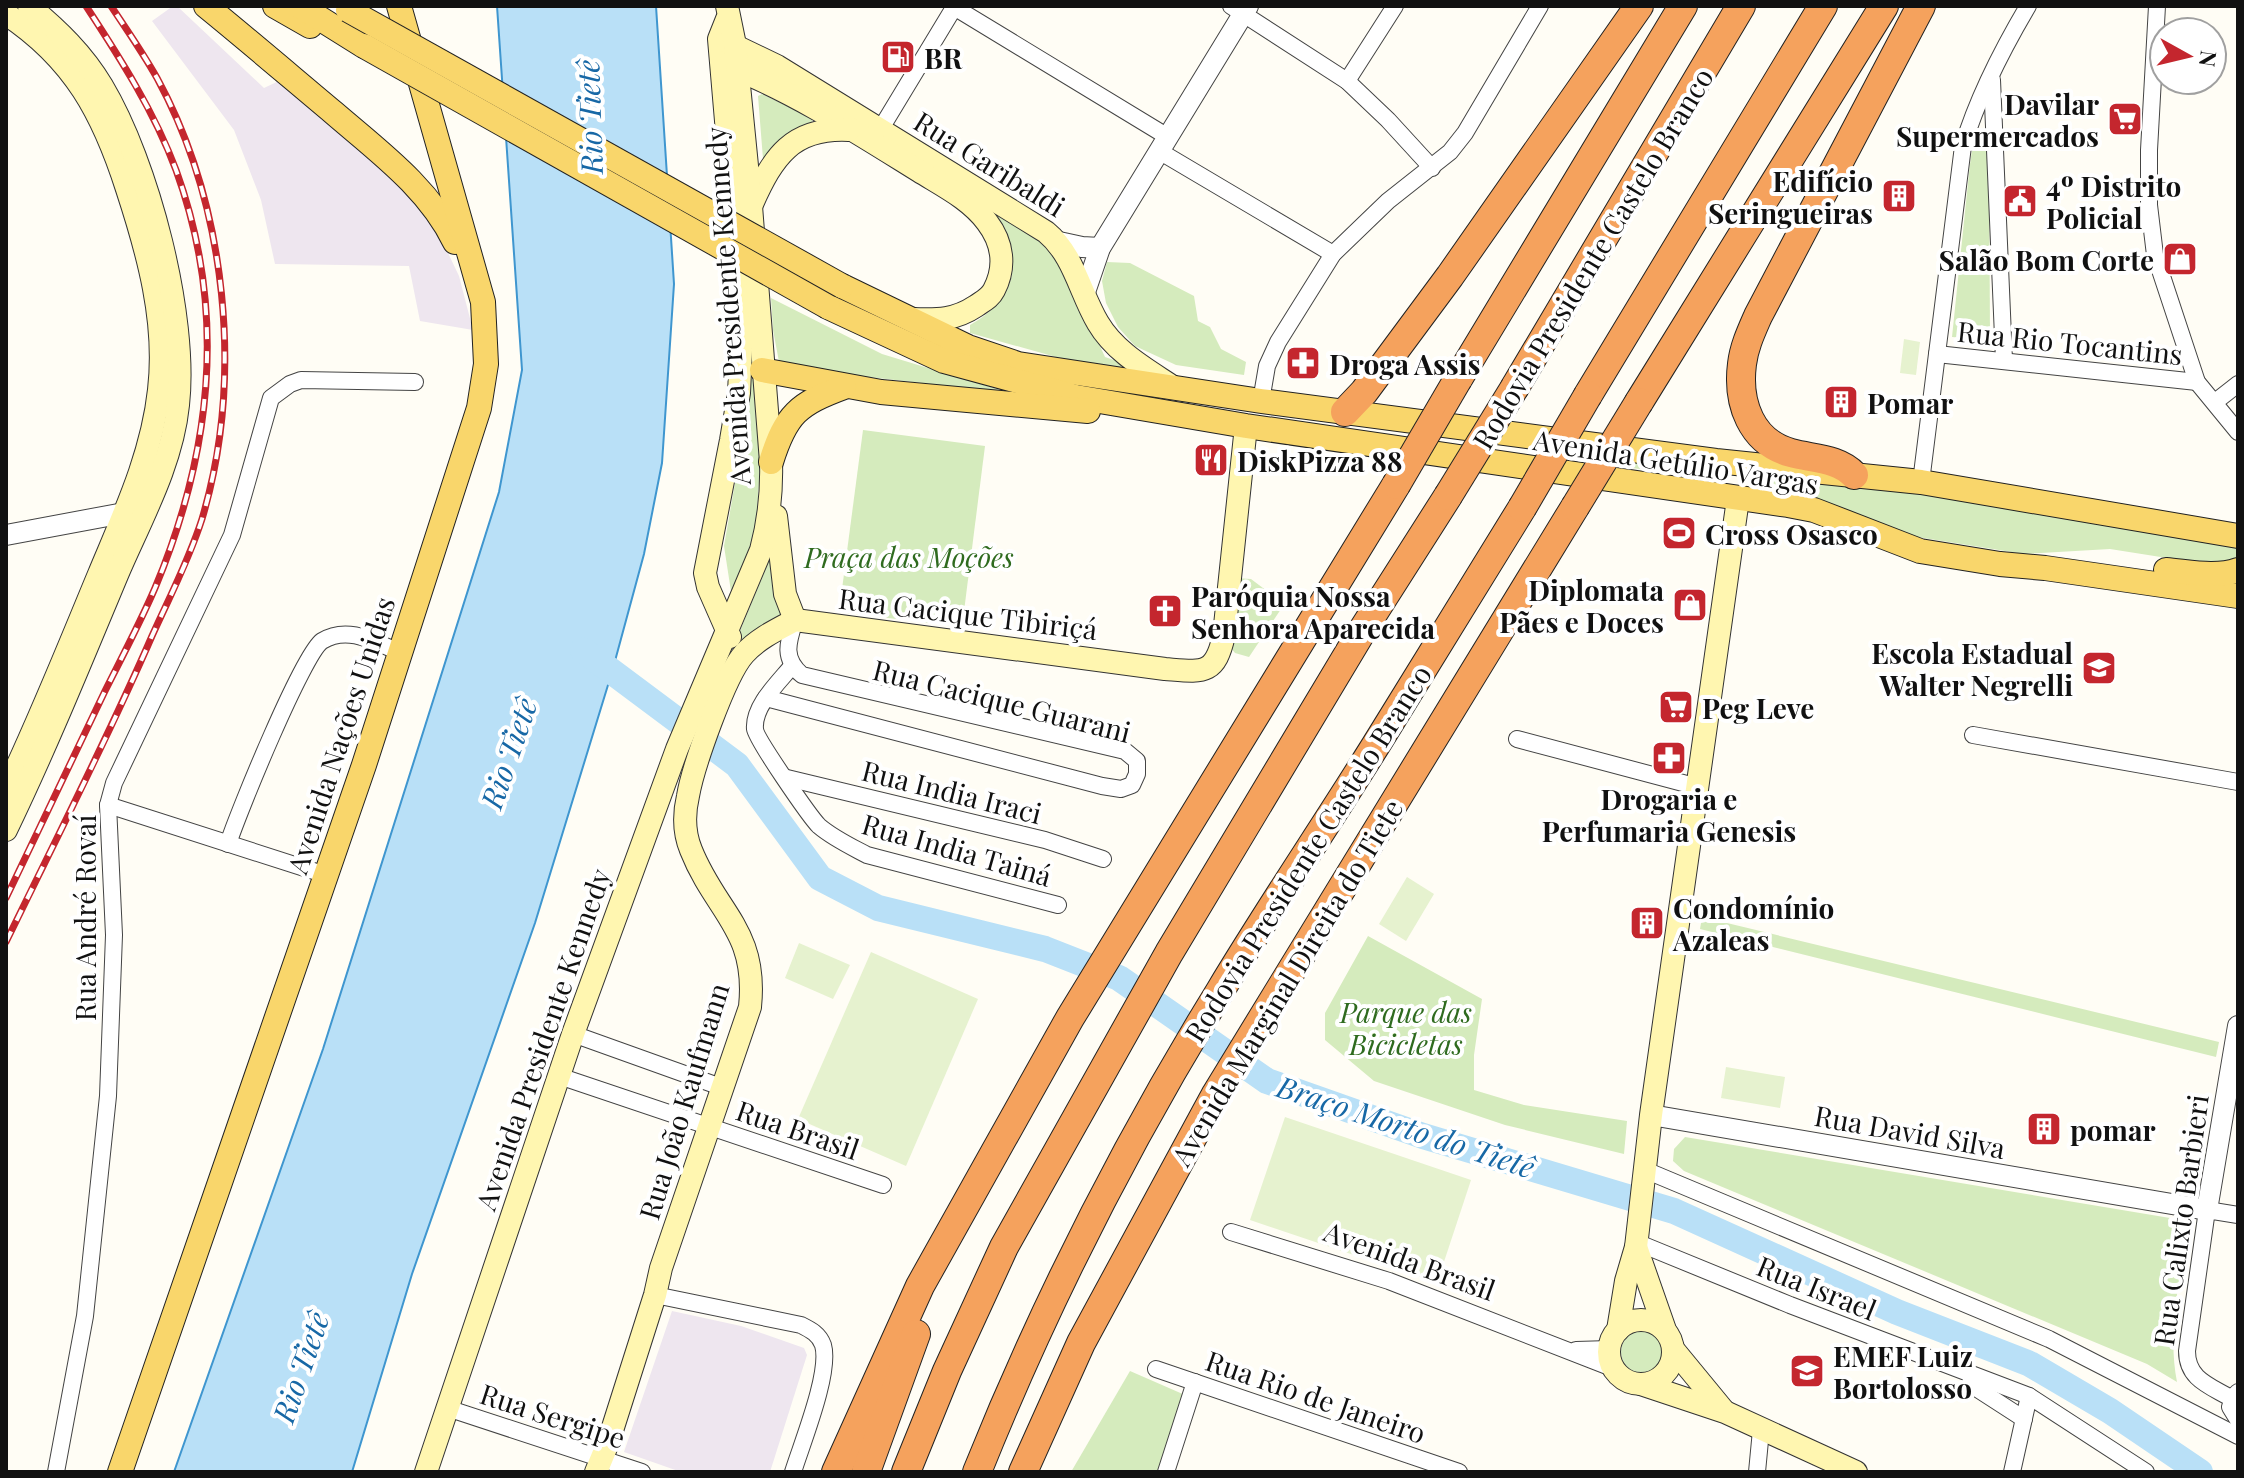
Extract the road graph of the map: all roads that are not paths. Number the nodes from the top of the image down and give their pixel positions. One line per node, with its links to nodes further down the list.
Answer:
1 (29, 6): 58 (main road)
2 (206, 6): 29 (main road)
3 (275, 6): 20 (main road)
4 (300, 6): 20 (main road)
5 (399, 6): 28 (main road, Avenida Nações Unidas)
6 (954, 6): 25 (street); 27 (street)
7 (1395, 6): 24 (street)
8 (1540, 6): 30 (street)
9 (1639, 6): 50 (highway)
10 (1683, 6): 94 (highway, bridge)
11 (1741, 6): 118 (highway, Rodovia Presidente Castelo Branco, bridge)
12 (1823, 6): 119 (highway, Rodovia Presidente Castelo Branco, bridge)
13 (1884, 6): 120 (highway, Avenida Marginal Direita do Tiete, bridge)
14 (1921, 6): 54 (highway)
15 (2028, 6): 23 (street)
16 (2157, 6): 43 (street)
17 (1241, 9): 24 (street); 27 (street)
18 (727, 12): 21 (main road, Avenida Presidente Kennedy)
19 (6, 14): 58 (main road)
20 (343, 16): 37 (main road, Avenida Getúlio Vargas, bridge); 49 (main road, Avenida Getúlio Vargas, bridge)
21 (727, 42): 22 (main road, Avenida Presidente Kennedy); 25 (main road, Rua Garibaldi)
22 (729, 67): 26 (main road, Rua Garibaldi); 31 (main road, Avenida Presidente Kennedy); 38 (main road, Avenida Presidente Kennedy)
23 (1991, 74): 39 (street); 40 (street)
24 (1347, 81): 30 (street)
25 (880, 130): 32 (main road, Rua Garibaldi)
26 (854, 131): 31 (main road); 37 (main road, Rua Garibaldi)
27 (1164, 144): 33 (street); 34 (street)
28 (439, 145): 29 (main road); 36 (main road, Avenida Nações Unidas)
29 (393, 165): 36 (main road)
30 (1432, 168): 34 (street)
31 (751, 206): 41 (main road, Avenida Presidente Kennedy)
32 (1059, 242): 33 (street); 35 (main road, Rua Garibaldi)
33 (1100, 248): 35 (street)
34 (1333, 254): 47 (street)
35 (1084, 295): 46 (main road, Rua Garibaldi)
36 (483, 302): 66 (main road, Avenida Nações Unidas)
37 (908, 319): 46 (main road, Avenida Getúlio Vargas)
38 (741, 350): 41 (main road); 65 (main road, Avenida Presidente Kennedy)
39 (1937, 354): 40 (street, Rua Rio Tocantins); 55 (street)
40 (2004, 360): 43 (street, Rua Rio Tocantins)
41 (762, 370): 45 (main road); 53 (main road, Avenida Presidente Kennedy)
42 (415, 382): 76 (street, Rua André Rovaí)
43 (2197, 382): 48 (street)
44 (2238, 384): 48 (street)
45 (844, 387): 49 (main road); 53 (main road)
46 (1178, 390): 47 (main road, Avenida Getúlio Vargas)
47 (1261, 401): 50 (main road, Avenida Getúlio Vargas)
48 (2215, 402): 52 (street)
49 (1138, 407): 51 (main road, Avenida Getúlio Vargas)
50 (1345, 412): 54 (main road, Avenida Getúlio Vargas)
51 (1246, 426): 57 (main road, Avenida Getúlio Vargas); 64 (main road, Rua Cacique Tibiriçá)
52 (2238, 432)
53 (771, 462): 56 (main road, Avenida Presidente Kennedy)
54 (1854, 475): 55 (main road, Avenida Getúlio Vargas)
55 (1921, 482): 60 (main road, Avenida Getúlio Vargas)
56 (772, 497): 64 (main road); 65 (main road, Avenida Presidente Kennedy)
57 (1738, 499): 61 (main road, Avenida Getúlio Vargas); 74 (main road)
58 (135, 510): 59 (street); 75 (main road); 77 (main road)
59 (6, 535)
60 (2238, 536)
61 (2045, 568): 62 (main road); 63 (main road, Avenida Getúlio Vargas)
62 (2238, 570)
63 (2238, 596)
64 (795, 620): 67 (main road, Rua Cacique Tibiriçá); 68 (street)
65 (727, 631): 67 (main road, Avenida Presidente Kennedy); 83 (main road, Avenida Presidente Kennedy)
66 (399, 652): 78 (street); 80 (main road, Avenida Nações Unidas)
67 (737, 666): 85 (main road, Rua João Kaufmann)
68 (792, 666): 69 (street); 69 (street, Rua Cacique Guarani)
69 (766, 698): 72 (street, Rua India Tainá)
70 (1973, 735): 73 (street)
71 (1517, 739): 74 (street)
72 (787, 778): 79 (street, Rua India Iraci); 81 (street, Rua India Tainá)
73 (2238, 782)
74 (1698, 787): 86 (main road)
75 (6, 790)
76 (108, 805): 78 (street); 111 (street, Rua André Rovaí)
77 (6, 830)
78 (228, 844): 80 (street)
79 (1103, 859)
80 (326, 875): 112 (main road, Avenida Nações Unidas)
81 (1058, 905)
82 (2238, 1026): 90 (street, Rua Calixto Barbieri)
83 (573, 1034): 84 (main road, Avenida Presidente Kennedy); 85 (street, Rua Brasil)
84 (559, 1076): 87 (street, Rua Brasil); 104 (main road, Avenida Presidente Kennedy)
85 (721, 1087): 87 (main road, Rua João Kaufmann)
86 (1651, 1115): 88 (main road); 90 (street, Rua David Silva)
87 (708, 1126): 89 (street, Rua Brasil); 95 (main road, Rua João Kaufmann)
88 (1644, 1177): 93 (main road); 109 (street)
89 (883, 1185)
90 (2207, 1210): 91 (street); 103 (street, Rua Calixto Barbieri)
91 (2238, 1215)
92 (1231, 1232): 97 (street, Avenida Brasil)
93 (1637, 1239): 96 (main road); 97 (main road); 99 (street, Rua Israel)
94 (920, 1286): 116 (highway); 117 (highway)
95 (655, 1295): 110 (main road, Rua João Kaufmann); 115 (street)
96 (1669, 1339): 97 (main road); 101 (main road); 105 (main road)
97 (1614, 1350): 101 (main road)
98 (1156, 1369): 100 (street, Rua Rio de Janeiro)
99 (1969, 1374): 102 (street, Rua Israel); 106 (street)
100 (1195, 1382): 121 (street); 122 (street, Rua Rio de Janeiro)
101 (1641, 1384): 105 (main road)
102 (2029, 1396): 106 (street); 126 (street, Rua Israel)
103 (2235, 1396): 107 (street)
104 (447, 1408): 110 (street, Rua Sergipe); 113 (main road, Avenida Presidente Kennedy)
105 (1725, 1412): 108 (main road)
106 (2024, 1419): 125 (street)
107 (2238, 1420)
108 (1761, 1430): 123 (street); 124 (main road)
109 (2238, 1436)
110 (598, 1465): 114 (street, Rua Sergipe)
111 (56, 1472)
112 (120, 1472)
113 (426, 1472)
114 (642, 1472)
115 (793, 1472)
116 (836, 1472)
117 (866, 1472)
118 (906, 1472)
119 (977, 1472)
120 (1023, 1472)
121 (1166, 1472)
122 (1459, 1472)
123 (1757, 1472)
124 (1856, 1472)
125 (2012, 1472)
126 (2146, 1472)

